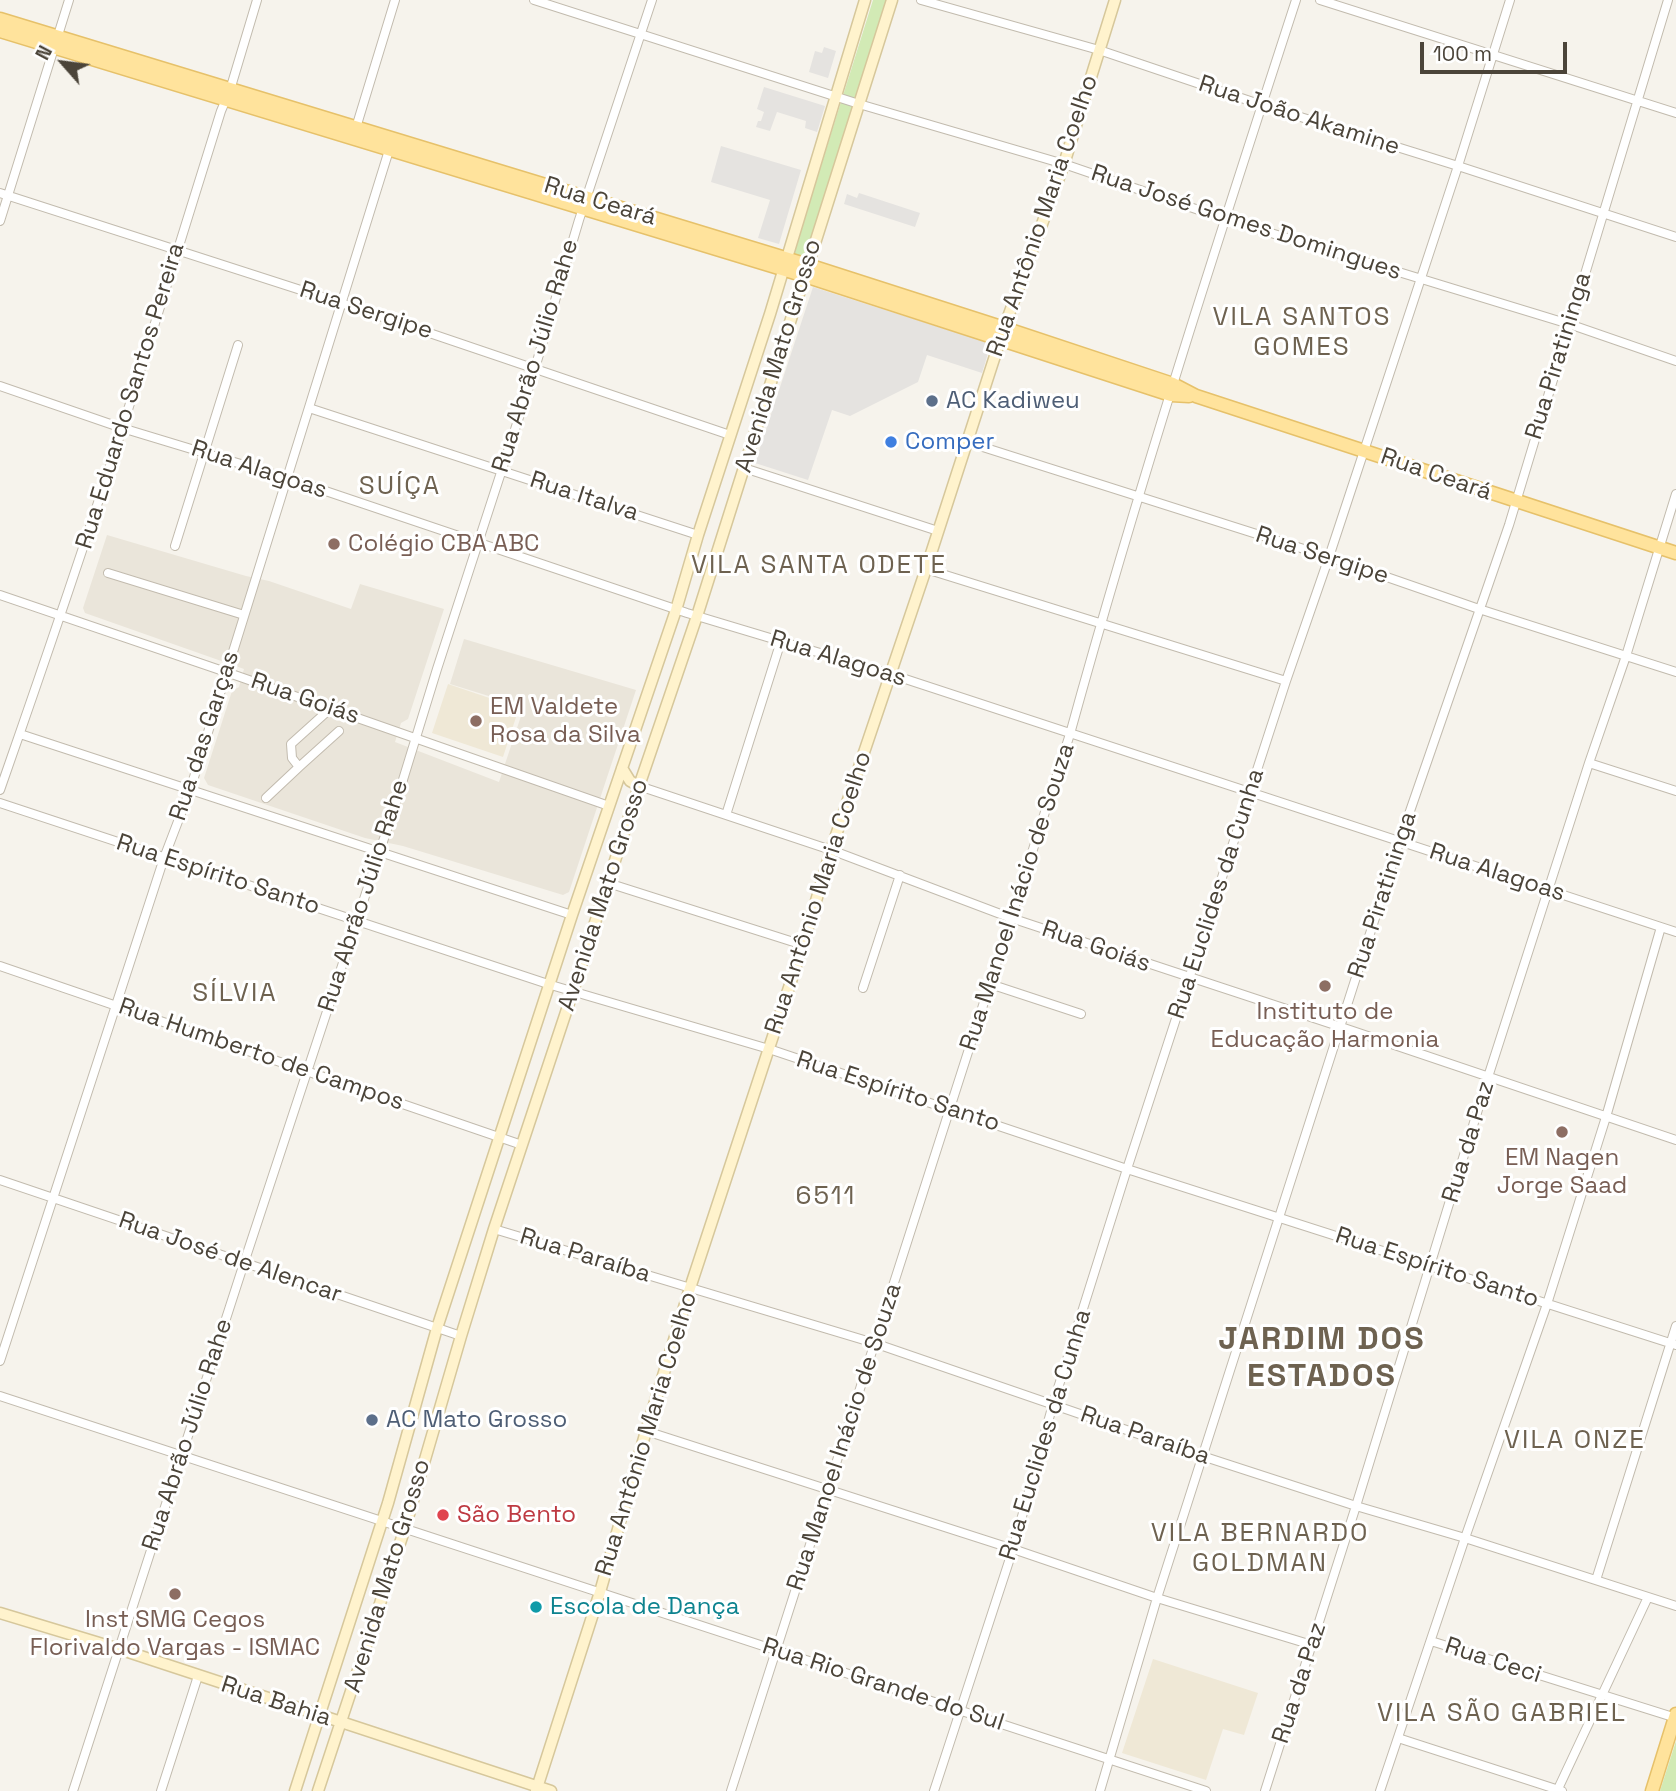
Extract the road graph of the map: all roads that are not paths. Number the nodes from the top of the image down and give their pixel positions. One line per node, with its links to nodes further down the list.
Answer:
1 (69, 0): 17 (street)
2 (257, 0): 20 (street, Rua Eduardo Santos Pereira)
3 (395, 0): 26 (street)
4 (534, 0): 16 (street, Rua José Gomes Domingues)
5 (652, 0): 16 (street, Rua Abrão Júlio Rahe)
6 (864, 0): 21 (main road, Avenida Mato Grosso)
7 (892, 0): 23 (main road, Avenida Mato Grosso)
8 (921, 0): 18 (street, Rua João Akamine)
9 (1115, 0): 18 (main road, Rua Antônio Maria Coelho)
10 (1296, 0): 24 (street, Rua Manoel Inácio de Souza)
11 (1320, 0): 19 (street)
12 (1510, 0): 19 (street, Rua Euclides da Cunha)
13 (1668, 0): 22 (street, Rua Piratininga)
14 (0, 19): 17 (main road, Rua Ceará)
15 (0, 31): 17 (main road, Rua Ceará)
16 (640, 35): 21 (street, Rua José Gomes Domingues); 31 (street, Rua Abrão Júlio Rahe)
17 (55, 42): 20 (main road, Rua Ceará); 30 (street)
18 (1099, 50): 24 (street, Rua João Akamine); 28 (main road, Rua Antônio Maria Coelho)
19 (1492, 54): 22 (street); 29 (street, Rua Euclides da Cunha)
20 (228, 95): 26 (main road, Rua Ceará); 36 (street, Rua Eduardo Santos Pereira)
21 (836, 97): 23 (street, Rua José Gomes Domingues); 37 (main road, Avenida Mato Grosso)
22 (1637, 101): 25 (street); 32 (street, Rua Piratininga)
23 (859, 104): 28 (street, Rua José Gomes Domingues); 38 (main road, Avenida Mato Grosso)
24 (1262, 105): 29 (street, Rua João Akamine); 33 (street, Rua Manoel Inácio de Souza)
25 (1676, 113)
26 (354, 133): 27 (main road, Rua Ceará)
27 (391, 144): 31 (main road, Rua Ceará); 40 (street, Rua das Garças)
28 (1064, 164): 33 (street, Rua José Gomes Domingues); 43 (main road, Rua Antônio Maria Coelho)
29 (1458, 166): 32 (street, Rua João Akamine); 39 (street, Rua Euclides da Cunha)
30 (4, 194): 34 (street); 36 (street, Rua Sergipe)
31 (585, 203): 37 (main road, Rua Ceará); 47 (street, Rua Abrão Júlio Rahe)
32 (1603, 214): 35 (street, Rua João Akamine); 42 (street, Rua Piratininga)
33 (1225, 219): 39 (street, Rua José Gomes Domingues); 49 (street, Rua Manoel Inácio de Souza)
34 (0, 221)
35 (1676, 237)
36 (177, 249): 40 (street, Rua Sergipe); 51 (street, Rua Eduardo Santos Pereira)
37 (785, 264): 38 (main road, Rua Ceará); 41 (main road, Avenida Mato Grosso)
38 (806, 270): 43 (main road, Rua Ceará); 44 (main road, Avenida Mato Grosso)
39 (1420, 278): 42 (street, Rua José Gomes Domingues); 54 (street, Rua Euclides da Cunha)
40 (341, 303): 47 (street, Rua Sergipe); 50 (street, Rua das Garças)
41 (770, 314): 44 (main road); 52 (main road, Avenida Mato Grosso)
42 (1569, 324): 46 (street, Rua José Gomes Domingues); 61 (street, Rua Piratininga)
43 (1002, 334): 49 (main road, Rua Ceará); 53 (main road, Rua Antônio Maria Coelho)
44 (785, 338): 56 (main road, Avenida Mato Grosso)
45 (238, 345): 55 (street)
46 (1676, 361)
47 (535, 368): 52 (street, Rua Sergipe); 57 (street, Rua Abrão Júlio Rahe)
48 (0, 386): 51 (street, Rua Alagoas)
49 (1172, 389): 54 (main road, Rua Ceará); 60 (street, Rua Manoel Inácio de Souza)
50 (309, 408): 57 (street, Rua Italva); 58 (street, Rua das Garças)
51 (122, 428): 55 (street, Rua Alagoas); 75 (street, Rua Eduardo Santos Pereira)
52 (730, 435): 63 (main road, Avenida Mato Grosso)
53 (967, 442): 60 (street, Rua Sergipe); 62 (main road, Rua Antônio Maria Coelho)
54 (1364, 450): 61 (main road, Rua Ceará); 69 (street, Rua Euclides da Cunha)
55 (204, 452): 58 (street, Rua Alagoas); 66 (street)
56 (744, 468): 62 (street); 64 (main road, Avenida Mato Grosso)
57 (501, 470): 63 (street, Rua Italva); 65 (street, Rua Abrão Júlio Rahe)
58 (287, 478): 65 (street, Rua Alagoas); 76 (street, Rua das Garças)
59 (1676, 494): 67 (street, Rua da Paz)
60 (1140, 496): 69 (street, Rua Sergipe); 78 (street, Rua Manoel Inácio de Souza)
61 (1515, 501): 67 (main road, Rua Ceará); 73 (street, Rua Piratininga)
62 (939, 531): 70 (main road, Rua Antônio Maria Coelho)
63 (698, 535): 64 (main road); 74 (main road, Avenida Mato Grosso)
64 (722, 536): 77 (main road, Avenida Mato Grosso)
65 (478, 542): 74 (street, Rua Alagoas); 89 (street, Rua Abrão Júlio Rahe)
66 (175, 546)
67 (1659, 547): 68 (main road, Rua Ceará); 80 (street, Rua da Paz)
68 (1676, 553)
69 (1329, 557): 73 (street, Rua Sergipe); 84 (street, Rua Euclides da Cunha)
70 (926, 569): 78 (street); 83 (main road, Rua Antônio Maria Coelho)
71 (108, 572): 76 (street)
72 (0, 595): 75 (street, Rua Goiás)
73 (1479, 609): 80 (street, Rua Sergipe); 103 (street, Rua Piratininga)
74 (676, 610): 77 (street, Rua Alagoas); 92 (main road, Avenida Mato Grosso)
75 (61, 615): 81 (street, Rua Goiás); 87 (street, Rua Eduardo Santos Pereira)
76 (244, 615): 81 (street, Rua das Garças)
77 (697, 616): 79 (street, Rua Alagoas); 93 (main road, Avenida Mato Grosso)
78 (1101, 624): 84 (street); 88 (street, Rua Manoel Inácio de Souza)
79 (781, 640): 83 (street, Rua Alagoas); 102 (street)
80 (1626, 656): 82 (street, Rua Sergipe); 90 (street, Rua da Paz)
81 (226, 672): 85 (street, Rua Goiás); 95 (street, Rua das Garças)
82 (1676, 672)
83 (890, 674): 88 (street, Rua Alagoas); 104 (main road, Rua Antônio Maria Coelho)
84 (1286, 681): 97 (street, Rua Euclides da Cunha)
85 (331, 708): 89 (street, Rua Goiás); 91 (street)
86 (339, 731): 91 (street)
87 (20, 734): 94 (street, Rua Eduardo Santos Pereira); 95 (street)
88 (1070, 734): 97 (street, Rua Alagoas); 111 (street, Rua Manoel Inácio de Souza)
89 (416, 738): 100 (street, Rua Goiás); 105 (street, Rua Abrão Júlio Rahe)
90 (1589, 763): 96 (street); 109 (street, Rua da Paz)
91 (299, 767): 98 (street)
92 (622, 768): 93 (main road); 100 (main road, Avenida Mato Grosso)
93 (639, 786): 99 (main road, Avenida Mato Grosso); 102 (street, Rua Goiás)
94 (0, 790)
95 (190, 790): 105 (street); 106 (street, Rua das Garças)
96 (1676, 791)
97 (1250, 793): 103 (street, Rua Alagoas); 117 (street, Rua Euclides da Cunha)
98 (266, 798)
99 (635, 800): 100 (main road); 108 (main road, Avenida Mato Grosso)
100 (611, 801): 110 (main road, Avenida Mato Grosso)
101 (0, 803): 106 (street, Rua Espírito Santo)
102 (726, 815): 104 (street, Rua Goiás)
103 (1400, 841): 109 (street, Rua Alagoas); 124 (street, Rua Piratininga)
104 (831, 850): 107 (street, Rua Goiás); 115 (main road, Rua Antônio Maria Coelho)
105 (379, 852): 110 (street); 112 (street, Rua Abrão Júlio Rahe)
106 (164, 858): 112 (street, Rua Espírito Santo); 122 (street, Rua das Garças)
107 (900, 875): 111 (street, Rua Goiás); 120 (street)
108 (608, 883): 115 (street); 121 (main road, Avenida Mato Grosso)
109 (1550, 890): 113 (street, Rua Alagoas); 127 (street, Rua da Paz)
110 (572, 915): 119 (main road, Avenida Mato Grosso)
111 (1011, 918): 117 (street, Rua Goiás); 118 (street, Rua Manoel Inácio de Souza)
112 (356, 920): 119 (street, Rua Espírito Santo); 126 (street, Rua Abrão Júlio Rahe)
113 (1661, 927): 114 (street, Rua Alagoas); 129 (street)
114 (1676, 932)
115 (803, 945): 125 (main road, Rua Antônio Maria Coelho)
116 (0, 966): 122 (street, Rua Humberto de Campos)
117 (1190, 978): 124 (street, Rua Goiás); 133 (street, Rua Euclides da Cunha)
118 (990, 984): 123 (street); 128 (street, Rua Manoel Inácio de Souza)
119 (551, 985): 121 (street, Rua Espírito Santo); 130 (main road, Avenida Mato Grosso)
120 (863, 988)
121 (573, 991): 125 (street, Rua Espírito Santo); 132 (main road, Avenida Mato Grosso)
122 (115, 1006): 126 (street, Rua Humberto de Campos); 135 (street, Rua das Garças)
123 (1081, 1014)
124 (1340, 1027): 127 (street, Rua Goiás); 136 (street, Rua Piratininga)
125 (768, 1049): 128 (street, Rua Espírito Santo); 140 (main road, Rua Antônio Maria Coelho)
126 (307, 1071): 130 (street, Rua Humberto de Campos); 138 (street, Rua Abrão Júlio Rahe)
127 (1488, 1077): 129 (street, Rua Goiás); 139 (street, Rua da Paz)
128 (950, 1109): 133 (street, Rua Espírito Santo); 145 (street, Rua Manoel Inácio de Souza)
129 (1606, 1117): 131 (street, Rua Goiás); 141 (street)
130 (501, 1137): 132 (street, Rua Humberto de Campos); 143 (main road, Avenida Mato Grosso)
131 (1676, 1140)
132 (522, 1145): 137 (main road, Avenida Mato Grosso)
133 (1128, 1169): 136 (street, Rua Espírito Santo); 149 (street, Rua Euclides da Cunha)
134 (0, 1180): 135 (street, Rua José de Alencar)
135 (53, 1198): 138 (street, Rua José de Alencar); 147 (street, Rua das Garças)
136 (1280, 1217): 139 (street, Rua Espírito Santo); 152 (street, Rua Piratininga)
137 (494, 1229): 140 (street, Rua Paraíba); 144 (main road, Avenida Mato Grosso)
138 (244, 1263): 143 (street, Rua José de Alencar); 151 (street, Rua Abrão Júlio Rahe)
139 (1431, 1266): 141 (street, Rua Espírito Santo); 154 (street, Rua da Paz)
140 (690, 1288): 145 (street, Rua Paraíba); 150 (main road, Rua Antônio Maria Coelho)
141 (1547, 1304): 146 (street, Rua Espírito Santo); 157 (street)
142 (1676, 1326): 146 (street)
143 (437, 1328): 144 (street, Rua José de Alencar); 155 (main road, Avenida Mato Grosso)
144 (461, 1336): 156 (main road, Avenida Mato Grosso)
145 (874, 1343): 149 (street, Rua Paraíba); 153 (street, Rua Manoel Inácio de Souza)
146 (1673, 1344): 159 (street)
147 (0, 1361)
148 (0, 1396): 151 (street, Rua Rio Grande do Sul)
149 (1053, 1404): 152 (street, Rua Paraíba); 158 (street, Rua Euclides da Cunha)
150 (646, 1431): 153 (street); 160 (main road, Rua Antônio Maria Coelho)
151 (182, 1456): 155 (street, Rua Rio Grande do Sul); 167 (street, Rua Abrão Júlio Rahe)
152 (1202, 1456): 154 (street, Rua Paraíba); 162 (street, Rua Piratininga)
153 (828, 1489): 158 (street); 168 (street, Rua Manoel Inácio de Souza)
154 (1356, 1506): 157 (street, Rua Paraíba); 166 (street, Rua da Paz)
155 (383, 1520): 156 (street, Rua Rio Grande do Sul); 172 (main road, Avenida Mato Grosso)
156 (405, 1528): 160 (street, Rua Rio Grande do Sul); 174 (main road, Avenida Mato Grosso)
157 (1465, 1538): 159 (street, Rua Paraíba); 165 (street)
158 (1013, 1549): 162 (street); 171 (street, Rua Euclides da Cunha)
159 (1597, 1580): 161 (street, Rua Paraíba)
160 (600, 1592): 168 (street, Rua Rio Grande do Sul); 177 (main road, Rua Antônio Maria Coelho)
161 (1648, 1597): 163 (street, Rua Paraíba); 170 (street)
162 (1157, 1598): 166 (street); 176 (street, Rua Piratininga)
163 (1676, 1606)
164 (0, 1613): 167 (main road, Rua Bahia)
165 (1431, 1642): 170 (street, Rua Ceci); 175 (street)
166 (1312, 1645): 188 (street, Rua da Paz)
167 (119, 1649): 169 (main road, Rua Bahia); 179 (street, Rua Abrão Júlio Rahe)
168 (776, 1650): 171 (street, Rua Rio Grande do Sul); 184 (street, Rua Manoel Inácio de Souza)
169 (198, 1676): 172 (main road, Rua Bahia); 180 (street)
170 (1602, 1696): 173 (street, Rua Ceci); 178 (street)
171 (961, 1710): 176 (street, Rua Rio Grande do Sul); 185 (street, Rua Euclides da Cunha)
172 (319, 1716): 174 (main road, Rua Bahia); 181 (main road, Avenida Mato Grosso)
173 (1676, 1717): 190 (main road)
174 (341, 1723): 177 (main road, Rua Bahia); 182 (main road, Avenida Mato Grosso)
175 (1398, 1738): 178 (street); 189 (street)
176 (1110, 1759): 186 (street, Rua Piratininga); 187 (street, Rua Rio Grande do Sul)
177 (536, 1789): 183 (main road, Rua Bahia)
178 (1559, 1790)
179 (73, 1791)
180 (161, 1791)
181 (295, 1791)
182 (318, 1791)
183 (551, 1791)
184 (731, 1791)
185 (934, 1791)
186 (1100, 1791)
187 (1206, 1791)
188 (1265, 1791)
189 (1380, 1791)
190 (1653, 1791)

